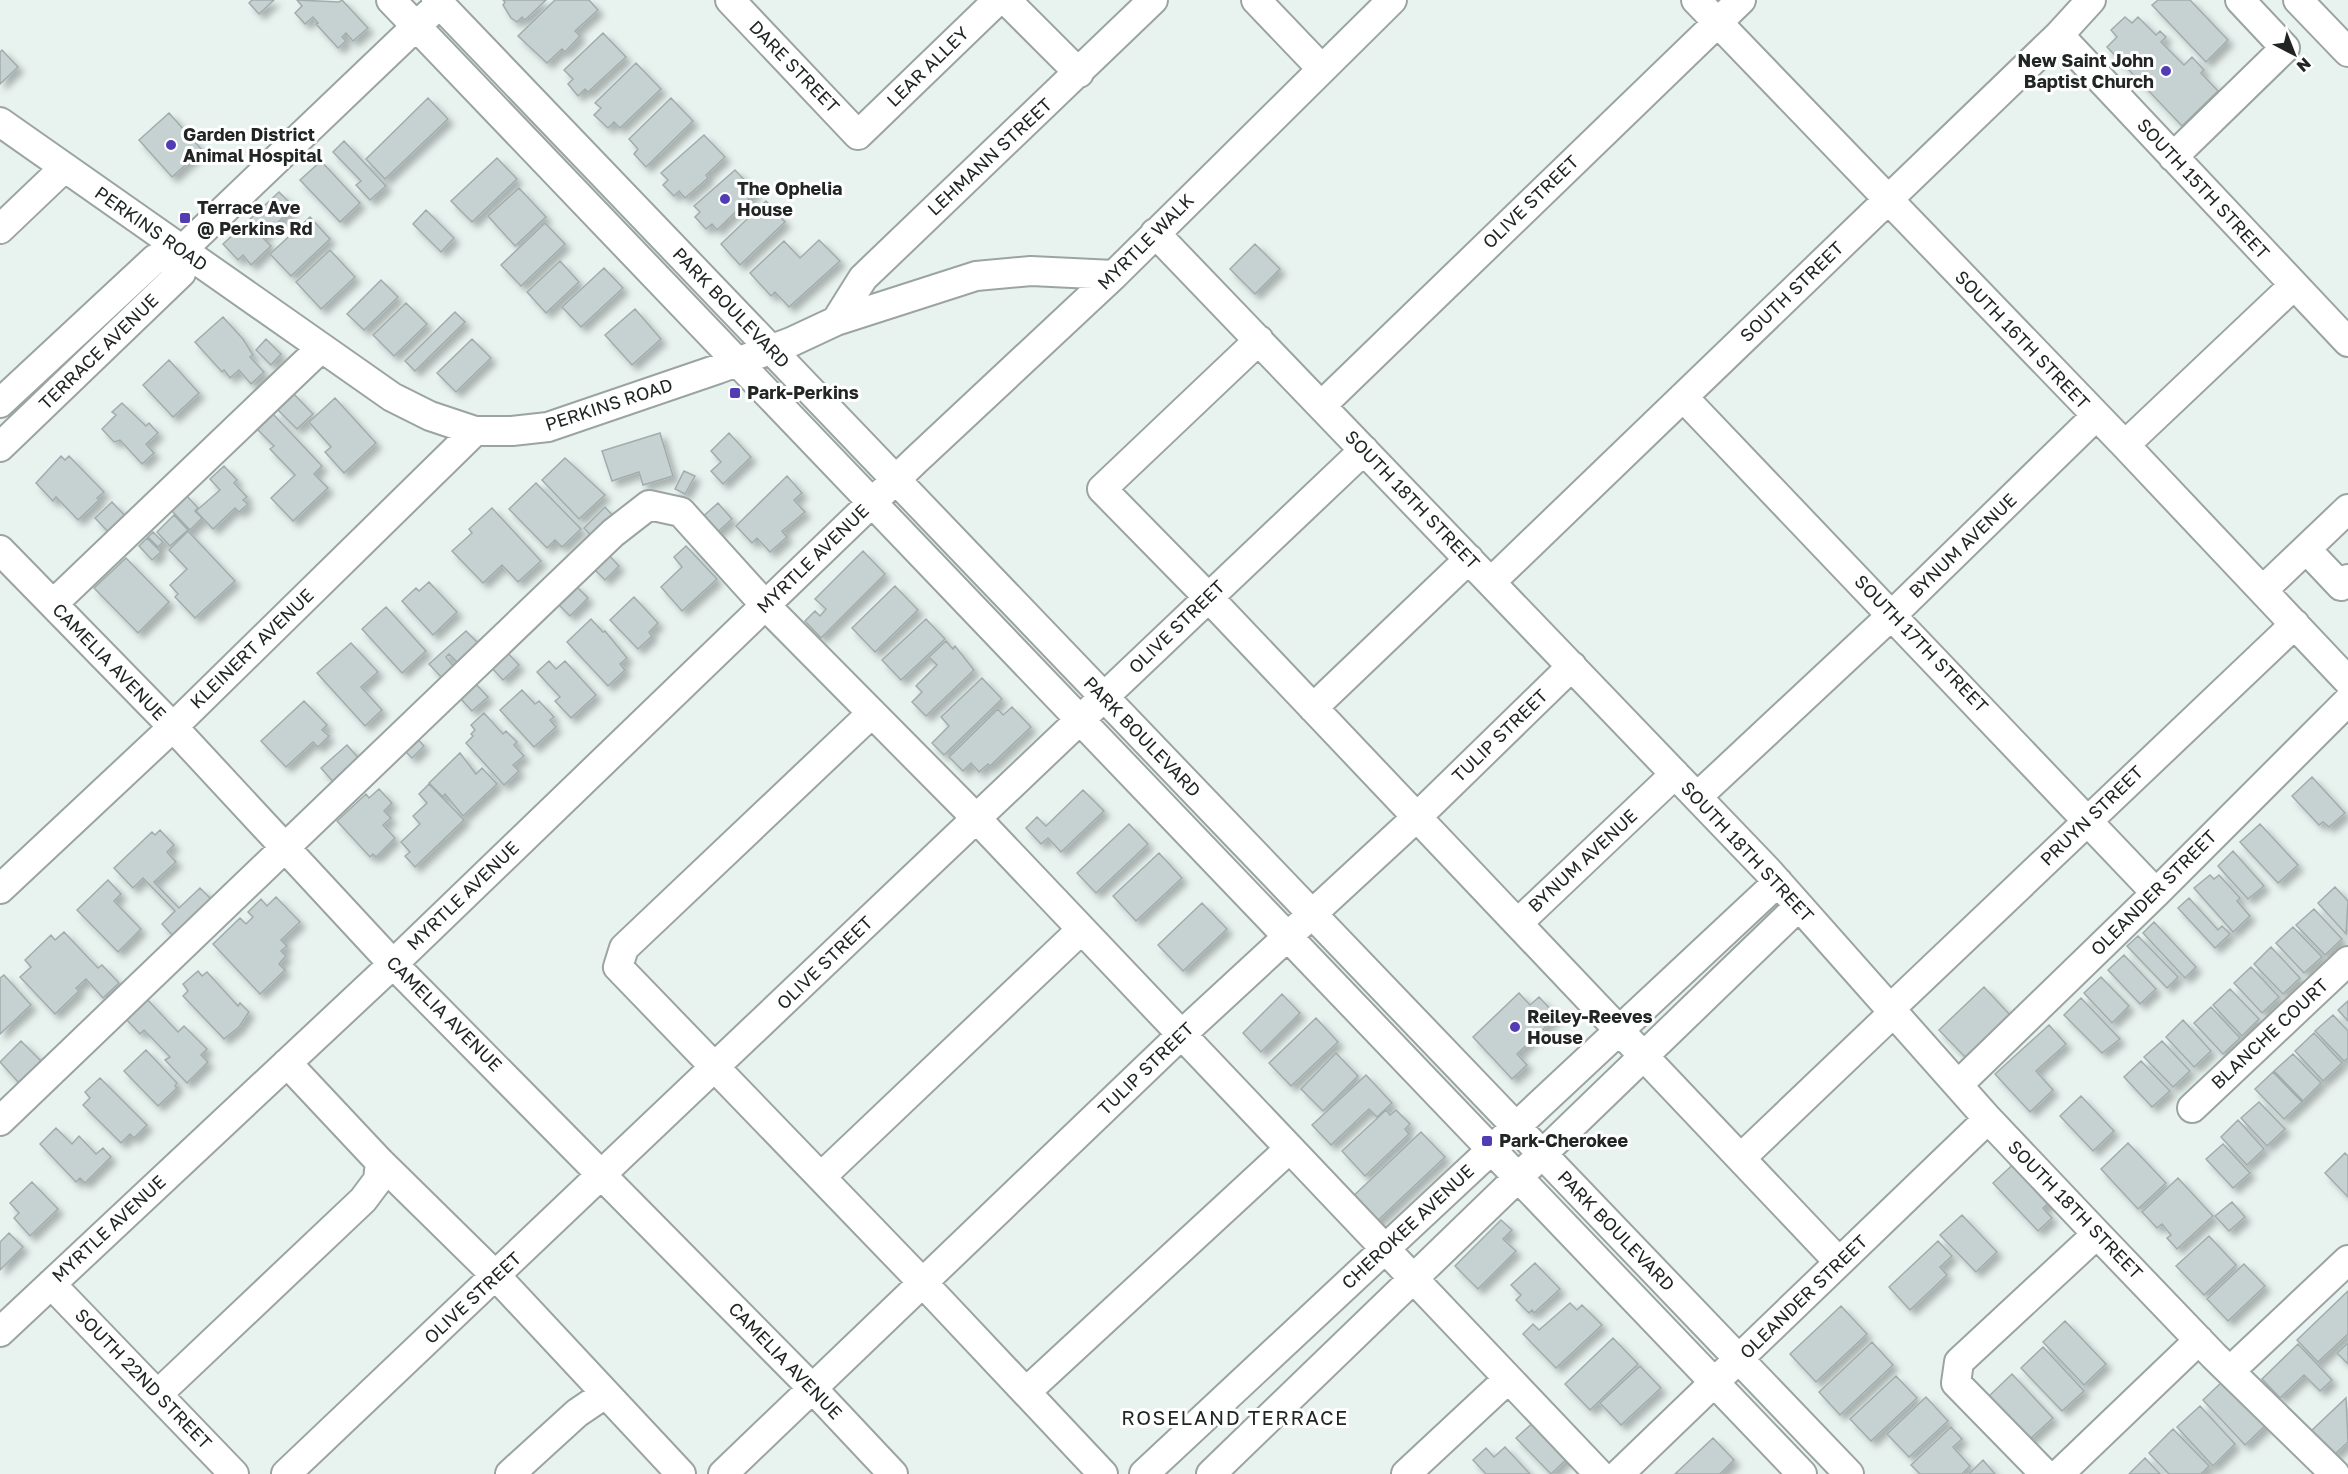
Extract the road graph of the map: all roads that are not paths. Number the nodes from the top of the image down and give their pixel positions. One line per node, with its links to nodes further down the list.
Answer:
1 (391, 0): 15 (street)
2 (730, 0): 21 (street, DARE STREET)
3 (998, 0): 21 (street, LEAR ALLEY)
4 (1006, 0): 19 (street)
5 (1153, 0): 19 (street, LEHMANN STREET)
6 (1256, 0): 18 (street)
7 (1392, 0): 18 (street, MYRTLE WALK)
8 (1696, 0): 14 (street, SOUTH 16TH STREET)
9 (1741, 0): 14 (street, OLIVE STREET)
10 (2091, 0): 16 (street, SOUTH STREET)
11 (2240, 0): 22 (street)
12 (2298, 0): 17 (street)
13 (440, 1): 15 (street, TERRACE AVENUE); 34 (street, PARK BOULEVARD)
14 (1717, 23): 24 (street, SOUTH 16TH STREET); 38 (street, OLIVE STREET)
15 (416, 27): 27 (street, TERRACE AVENUE); 35 (street)
16 (2059, 35): 22 (street, SOUTH 15TH STREET); 24 (street, SOUTH STREET)
17 (2348, 52)
18 (1321, 68): 26 (street, MYRTLE WALK)
19 (1079, 73): 30 (street, LEHMANN STREET)
20 (0, 122): 23 (street, PERKINS ROAD)
21 (858, 135)
22 (2173, 157): 29 (street, SOUTH 15TH STREET)
23 (64, 168): 25 (street); 27 (street, PERKINS ROAD)
24 (1887, 199): 36 (street, SOUTH STREET); 39 (street, SOUTH 16TH STREET)
25 (0, 229)
26 (1155, 233): 28 (street, MYRTLE WALK); 31 (street, SOUTH 18TH STREET)
27 (181, 251): 33 (street, PERKINS ROAD); 37 (street, TERRACE AVENUE); 42 (street, TERRACE AVENUE)
28 (1114, 275): 30 (street, PERKINS ROAD); 44 (street, MYRTLE WALK)
29 (2293, 286): 32 (street, SOUTH 15TH STREET); 41 (street)
30 (836, 321): 34 (street, PERKINS ROAD)
31 (1259, 340): 38 (street, SOUTH 18TH STREET); 53 (street)
32 (2348, 342)
33 (321, 348): 40 (street, PERKINS ROAD); 54 (street)
34 (771, 349): 35 (street, PERKINS ROAD); 44 (street, PARK BOULEVARD)
35 (737, 362): 40 (street, PERKINS ROAD); 45 (street)
36 (1683, 397): 51 (street, SOUTH STREET); 56 (street, SOUTH 17TH STREET)
37 (0, 403)
38 (1322, 405): 43 (street, SOUTH 18TH STREET)
39 (2096, 416): 41 (street, SOUTH 16TH STREET); 56 (street, BYNUM AVENUE)
40 (475, 431): 65 (street, KLEINERT AVENUE)
41 (2126, 445): 52 (street, SOUTH 16TH STREET)
42 (0, 447)
43 (1364, 450): 49 (street, SOUTH 18TH STREET); 53 (street, OLIVE STREET)
44 (896, 480): 45 (street, MYRTLE AVENUE); 60 (street, PARK BOULEVARD)
45 (872, 503): 55 (street, MYRTLE AVENUE); 64 (street)
46 (2348, 509): 47 (street)
47 (2306, 549): 50 (street); 52 (street)
48 (0, 550): 54 (street, CAMELIA AVENUE)
49 (1469, 559): 51 (street, SOUTH 18TH STREET); 62 (street)
50 (2348, 579)
51 (1491, 582): 58 (street, SOUTH 18TH STREET)
52 (2263, 590): 57 (street, SOUTH 16TH STREET)
53 (1208, 597): 60 (street, OLIVE STREET); 62 (street)
54 (53, 604): 65 (street, CAMELIA AVENUE)
55 (765, 605): 63 (street); 71 (street); 81 (street, MYRTLE AVENUE)
56 (1893, 614): 67 (street, BYNUM AVENUE); 70 (street, SOUTH 17TH STREET)
57 (2295, 624): 59 (street, SOUTH 16TH STREET); 70 (street, PRUYN STREET)
58 (1572, 666): 66 (street, SOUTH 18TH STREET); 68 (street, TULIP STREET)
59 (2348, 681)
60 (1104, 697): 64 (street, OLIVE STREET); 76 (street, PARK BOULEVARD)
61 (2348, 701): 74 (street, OLEANDER STREET)
62 (1314, 708): 68 (street)
63 (872, 713): 69 (street); 87 (street)
64 (1080, 720): 69 (street, OLIVE STREET); 79 (street)
65 (173, 727): 71 (street, CAMELIA AVENUE); 73 (street, KLEINERT AVENUE)
66 (1675, 774): 67 (street, SOUTH 18TH STREET); 77 (street, BYNUM AVENUE)
67 (1697, 797): 72 (street, SOUTH 18TH STREET)
68 (1417, 817): 76 (street, TULIP STREET); 77 (street)
69 (976, 818): 78 (street); 87 (street, OLIVE STREET)
70 (2088, 819): 74 (street, SOUTH 17TH STREET); 82 (street, PRUYN STREET)
71 (285, 848): 81 (street, CAMELIA AVENUE); 91 (street)
72 (1778, 882): 75 (street, SOUTH 18TH STREET); 83 (street, CHEROKEE AVENUE)
73 (0, 889)
74 (2156, 893): 88 (street, OLEANDER STREET)
75 (1799, 906): 82 (street, SOUTH 18TH STREET); 85 (street)
76 (1313, 915): 79 (street, TULIP STREET); 92 (street, PARK BOULEVARD)
77 (1518, 923): 83 (street)
78 (1081, 930): 84 (street); 99 (street)
79 (1288, 937): 84 (street, TULIP STREET); 94 (street)
80 (2348, 961): 89 (street, BLANCHE COURT)
81 (393, 964): 86 (street, MYRTLE AVENUE); 98 (street, CAMELIA AVENUE)
82 (1892, 1011): 88 (street, SOUTH 18TH STREET); 96 (street, PRUYN STREET)
83 (1619, 1029): 85 (street); 92 (street, CHEROKEE AVENUE)
84 (1181, 1035): 93 (street); 107 (street, TULIP STREET)
85 (1644, 1056): 95 (street); 96 (street)
86 (287, 1062): 97 (street); 108 (street, MYRTLE AVENUE)
87 (715, 1068): 98 (street, OLIVE STREET); 99 (street)
88 (1959, 1084): 90 (street, SOUTH 18TH STREET)
89 (2192, 1108)
90 (1988, 1119): 101 (street, SOUTH 18TH STREET); 104 (street, OLEANDER STREET)
91 (0, 1122)
92 (1516, 1126): 94 (street, CHEROKEE AVENUE); 95 (street, PARK BOULEVARD)
93 (1288, 1149): 102 (street); 116 (street)
94 (1491, 1149): 100 (street); 102 (street, CHEROKEE AVENUE)
95 (1542, 1154): 100 (street); 111 (street, PARK BOULEVARD)
96 (1741, 1158): 104 (street)
97 (380, 1162): 105 (street); 117 (street)
98 (603, 1175): 105 (street, OLIVE STREET); 115 (street, CAMELIA AVENUE)
99 (821, 1177): 107 (street)
100 (1518, 1178): 106 (street); 114 (street)
101 (2097, 1234): 110 (street, SOUTH 18TH STREET); 133 (street)
102 (1383, 1249): 106 (street); 126 (street, CHEROKEE AVENUE)
103 (2348, 1260): 112 (street)
104 (1839, 1262): 111 (street, OLEANDER STREET)
105 (496, 1276): 118 (street); 120 (street, OLIVE STREET)
106 (1413, 1279): 113 (street); 127 (street)
107 (923, 1283): 115 (street, TULIP STREET); 116 (street)
108 (51, 1284): 109 (street, MYRTLE AVENUE); 117 (street, SOUTH 22ND STREET)
109 (0, 1332)
110 (2199, 1340): 112 (street, SOUTH 18TH STREET); 134 (street)
111 (1740, 1360): 114 (street, OLEANDER STREET); 132 (street, PARK BOULEVARD)
112 (2230, 1371): 135 (street, SOUTH 18TH STREET)
113 (1508, 1379): 128 (street); 129 (street)
114 (1715, 1383): 130 (street, OLEANDER STREET); 131 (street)
115 (813, 1389): 123 (street, TULIP STREET); 124 (street, CAMELIA AVENUE)
116 (1026, 1392): 125 (street)
117 (158, 1394): 119 (street, SOUTH 22ND STREET)
118 (605, 1394): 121 (street); 122 (street)
119 (234, 1474)
120 (286, 1474)
121 (510, 1474)
122 (681, 1474)
123 (723, 1474)
124 (893, 1474)
125 (1103, 1474)
126 (1144, 1474)
127 (1211, 1474)
128 (1406, 1474)
129 (1599, 1474)
130 (1619, 1474)
131 (1802, 1474)
132 (1849, 1474)
133 (2045, 1474)
134 (2059, 1474)
135 (2335, 1474)

